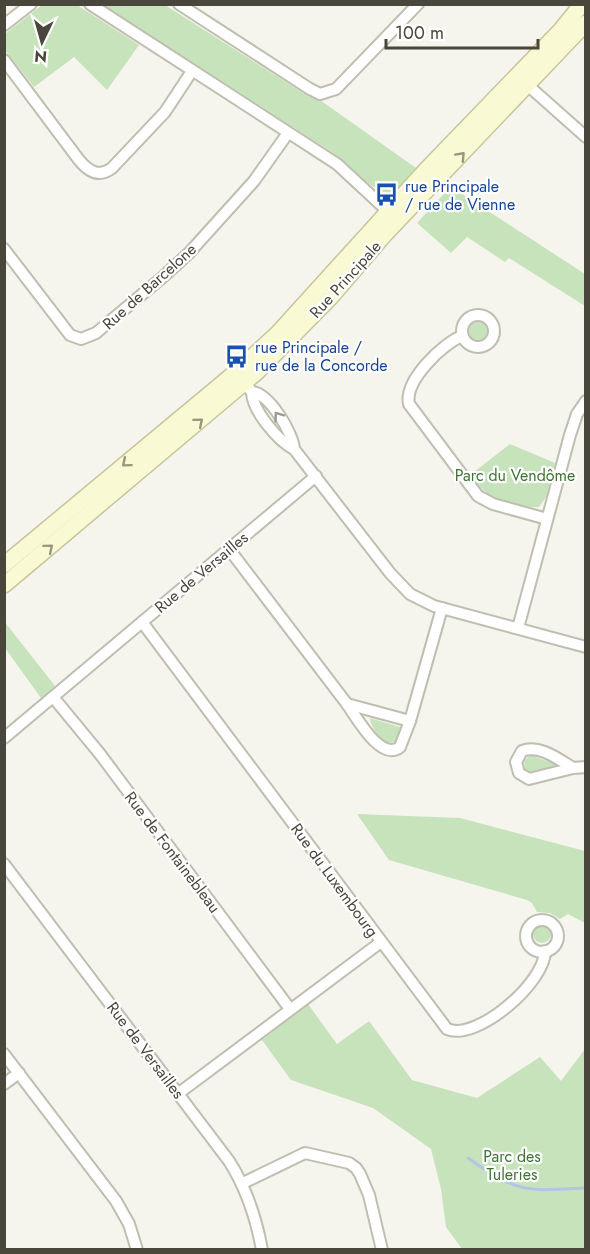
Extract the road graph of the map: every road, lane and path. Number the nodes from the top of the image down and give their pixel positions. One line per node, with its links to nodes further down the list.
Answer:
1 (31, 4): 7 (street)
2 (90, 4): 9 (street)
3 (179, 4): 4 (street)
4 (418, 4)
5 (582, 4): 10 (street, Rue Principale)
6 (585, 23): 10 (street, Rue Principale)
7 (4, 25)
8 (4, 60): 9 (street)
9 (192, 71): 11 (street)
10 (522, 80): 12 (street); 13 (street, Rue Principale)
11 (288, 133): 13 (street); 14 (street, Rue de Barcelone)
12 (585, 137)
13 (393, 217): 16 (street, Rue Principale)
14 (4, 249)
15 (462, 336): 19 (street)
16 (244, 383): 18 (street); 21 (street, Rue Principale, one-way to 21); 22 (street, Rue Principale, one-way to 16)
17 (585, 400): 19 (street)
18 (316, 476): 20 (street, Rue de Versailles); 23 (street)
19 (548, 519): 25 (street)
20 (229, 549): 24 (street, Rue de Versailles); 28 (street)
21 (4, 565)
22 (4, 585)
23 (442, 608): 25 (street); 29 (street)
24 (142, 622): 27 (street, Rue de Versailles); 34 (street, Rue du Luxembourg)
25 (518, 628): 26 (street)
26 (585, 647)
27 (53, 697): 30 (street, Rue de Versailles); 36 (street, Rue de Fontainebleau)
28 (346, 704): 29 (street); 29 (street)
29 (410, 721)
30 (4, 738)
31 (585, 767): 32 (street)
32 (573, 768): 32 (street)
33 (4, 864): 40 (street, Rue de Versailles)
34 (381, 942): 35 (street, Rue du Luxembourg); 36 (street)
35 (545, 951)
36 (290, 1009): 40 (street)
37 (4, 1053): 38 (street)
38 (19, 1073): 39 (street); 42 (street)
39 (4, 1084)
40 (179, 1093): 41 (street, Rue de Versailles)
41 (243, 1183): 43 (street, Rue de Versailles); 44 (street)
42 (137, 1250)
43 (262, 1250)
44 (382, 1250)

